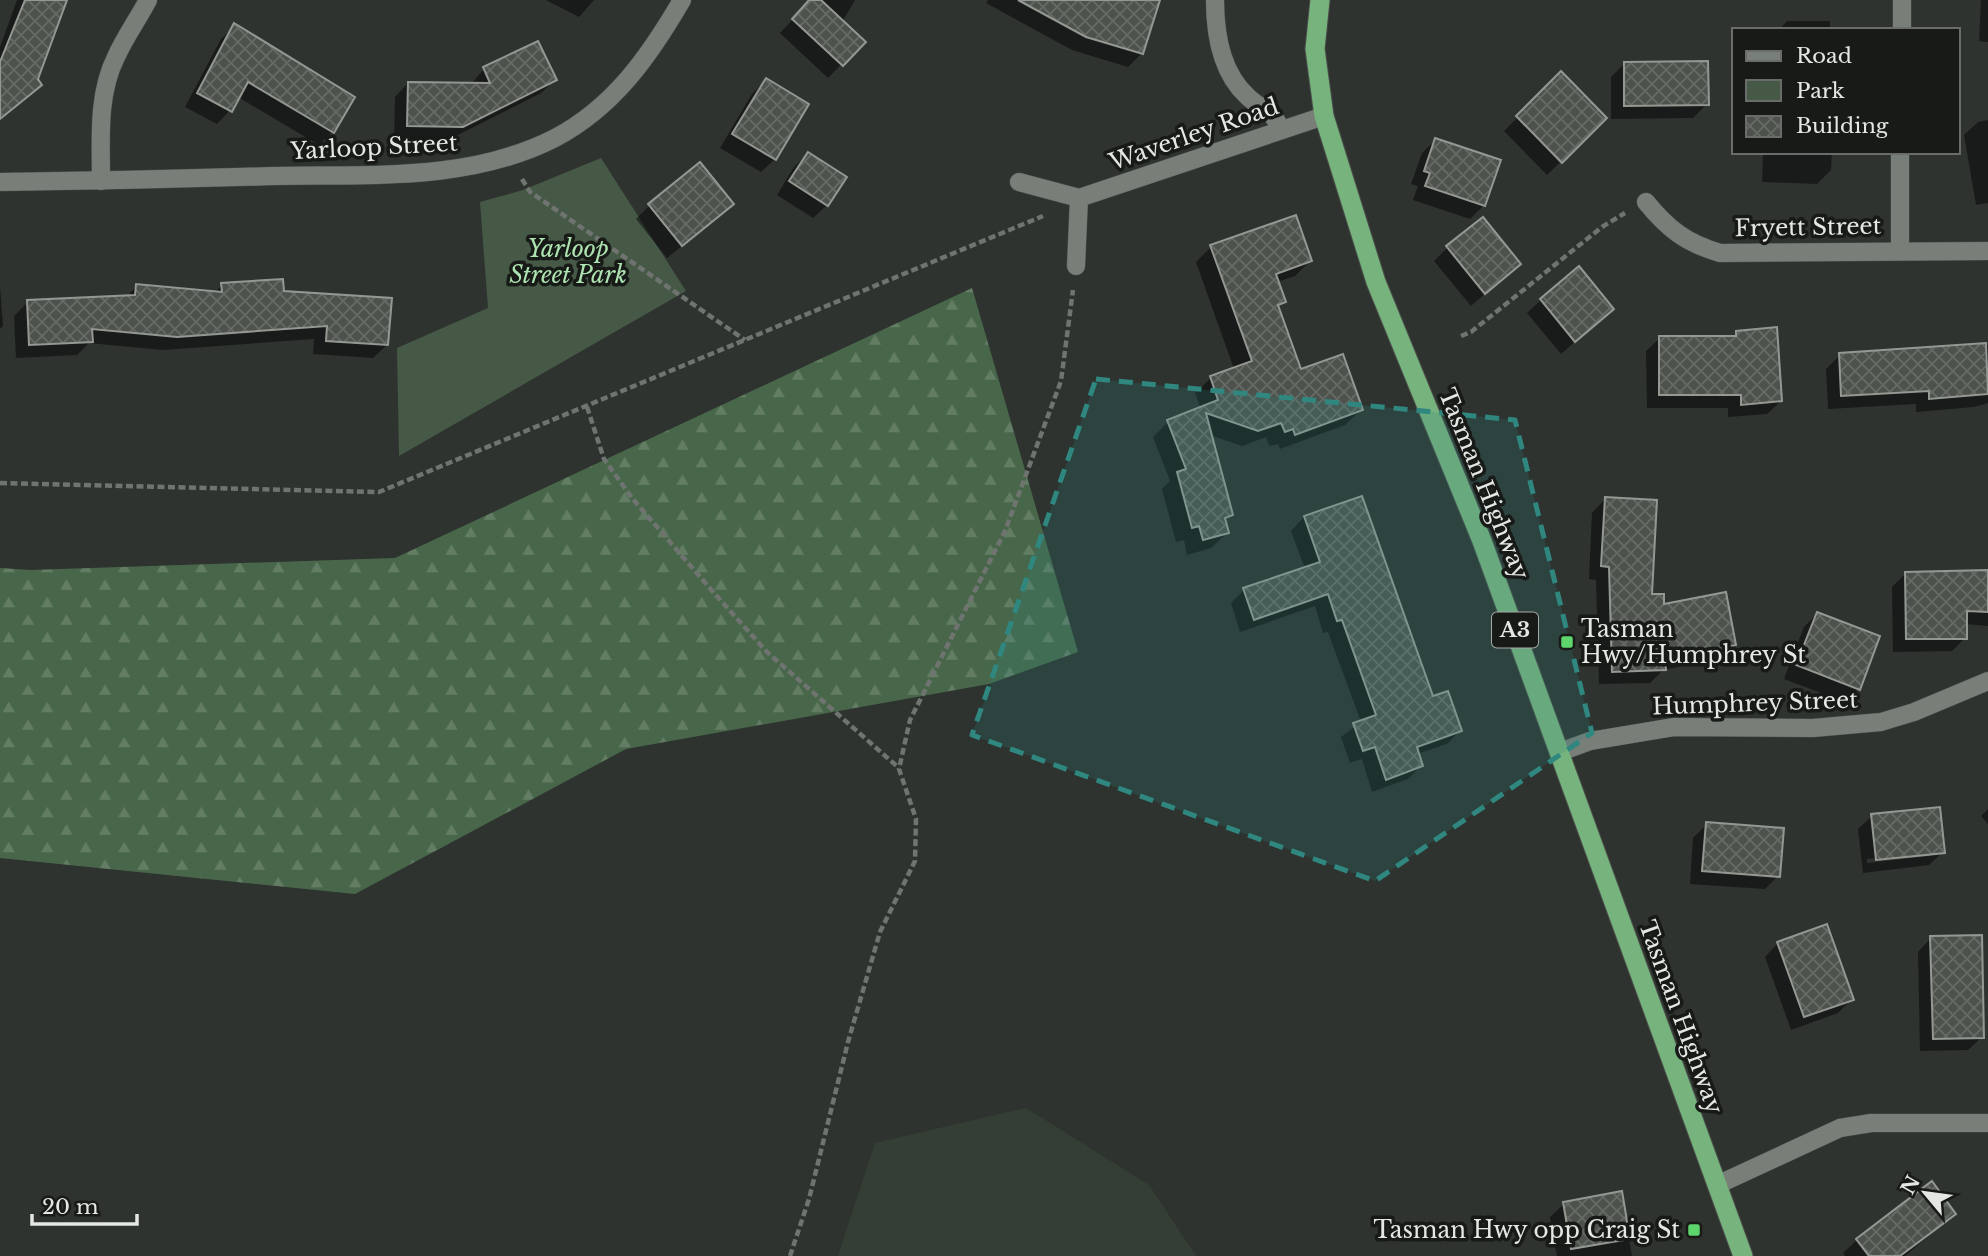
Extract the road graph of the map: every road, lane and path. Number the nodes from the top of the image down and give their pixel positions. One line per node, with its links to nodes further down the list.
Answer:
1 (148, 0): 11 (street)
2 (682, 0): 11 (street, Yarloop Street)
3 (1215, 0): 8 (street)
4 (1320, 0): 7 (highway, Tasman Highway / A3)
5 (1902, 0): 6 (street)
6 (1902, 28)
7 (1324, 116): 8 (street, Waverley Road); 24 (highway, Tasman Highway / A3)
8 (1281, 130): 14 (street, Waverley Road)
9 (1900, 154): 16 (street)
10 (522, 178): 20 (path)
11 (101, 181): 13 (street, Yarloop Street)
12 (1019, 182): 14 (street)
13 (0, 183)
14 (1079, 198): 18 (street); 20 (path)
15 (1646, 202): 16 (street, Fryett Street); 19 (path)
16 (1899, 250): 17 (street, Fryett Street)
17 (1988, 251)
18 (1076, 266): 25 (path)
19 (1461, 336)
20 (745, 340): 21 (path)
21 (587, 407): 22 (path); 25 (path)
22 (0, 483)
23 (1988, 681): 24 (street, Humphrey Street)
24 (1560, 752): 27 (highway, Tasman Highway / A3)
25 (899, 769): 28 (path)
26 (1988, 1124): 27 (street)
27 (1717, 1185): 29 (highway, Tasman Highway / A3)
28 (790, 1256)
29 (1743, 1256)

